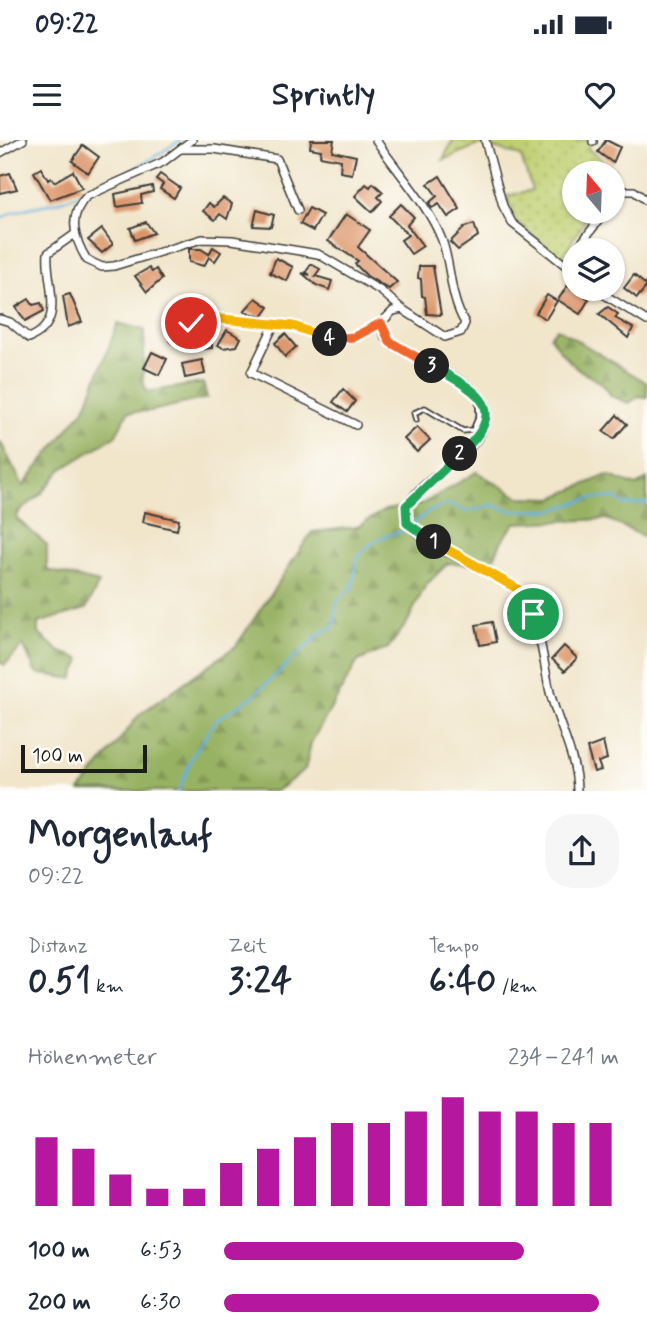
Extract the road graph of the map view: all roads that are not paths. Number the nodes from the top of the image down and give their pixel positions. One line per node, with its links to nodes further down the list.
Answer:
1 (23, 140): 6 (street)
2 (192, 140): 5 (street)
3 (376, 140): 13 (street)
4 (485, 140): 11 (street)
5 (180, 149): 9 (street); 10 (street)
6 (1, 152)
7 (625, 191): 8 (street)
8 (647, 201)
9 (298, 210)
10 (75, 234): 13 (street); 14 (street)
11 (562, 263)
12 (614, 301): 15 (street)
13 (402, 309): 16 (street)
14 (0, 319)
15 (647, 321)
16 (381, 323): 17 (street); 19 (street)
17 (274, 325): 18 (street); 21 (street)
18 (173, 339)
19 (479, 396): 20 (lane); 22 (street)
20 (416, 421)
21 (356, 425)
22 (577, 791)

